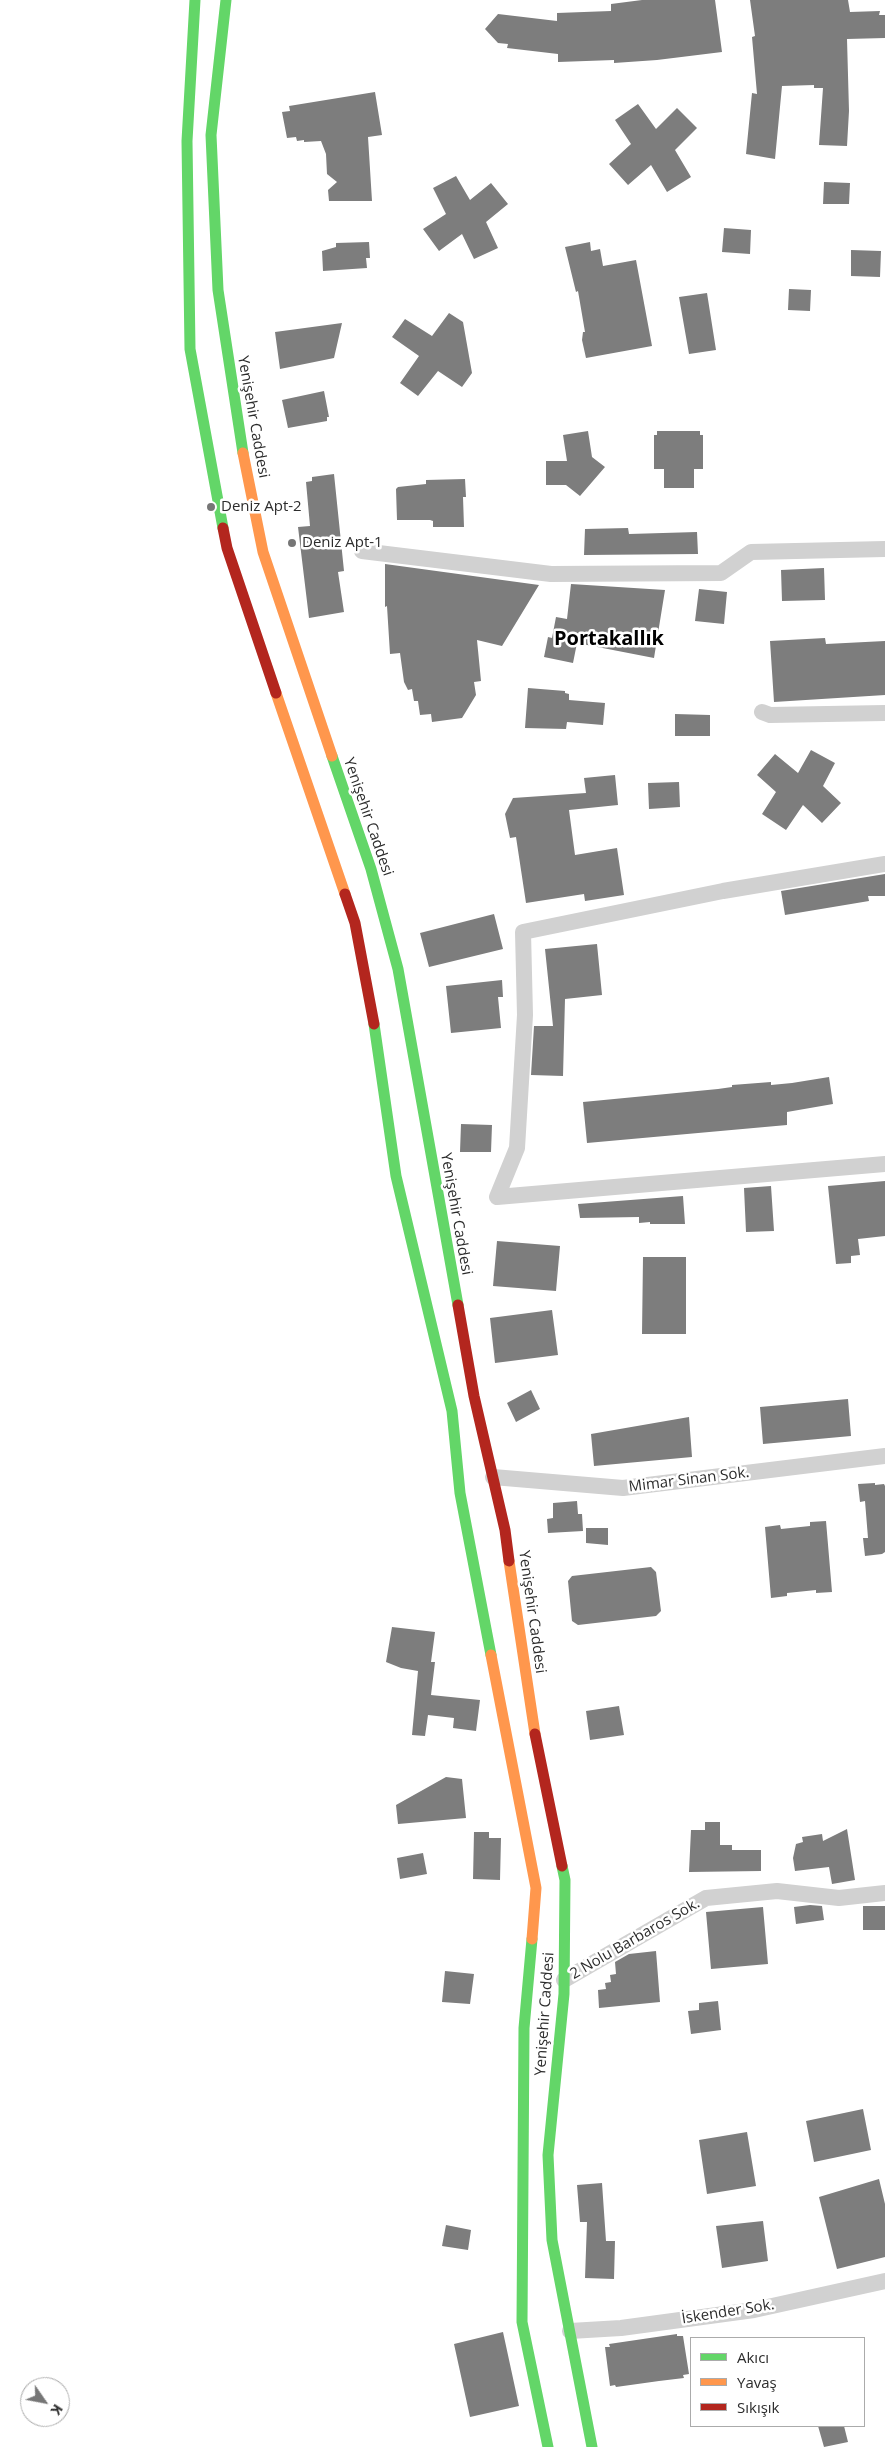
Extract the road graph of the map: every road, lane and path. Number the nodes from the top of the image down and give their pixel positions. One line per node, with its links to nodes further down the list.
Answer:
1 (195, 0): 15 (main road, Yenişehir Caddesi)
2 (226, 0): 10 (main road, Yenişehir Caddesi)
3 (885, 549): 4 (street)
4 (362, 551)
5 (762, 712): 6 (street)
6 (885, 713)
7 (885, 864): 8 (street)
8 (885, 1164)
9 (885, 1456): 10 (street, Mimar Sinan Sok.)
10 (493, 1477): 12 (main road, Yenişehir Caddesi)
11 (885, 1893): 12 (street, 2 Nolu Barbaros Sok.)
12 (564, 1980): 14 (main road, Yenişehir Caddesi)
13 (885, 2281): 14 (street, İskender Sok.)
14 (570, 2331): 16 (main road, Yenişehir Caddesi)
15 (548, 2447)
16 (592, 2447)

